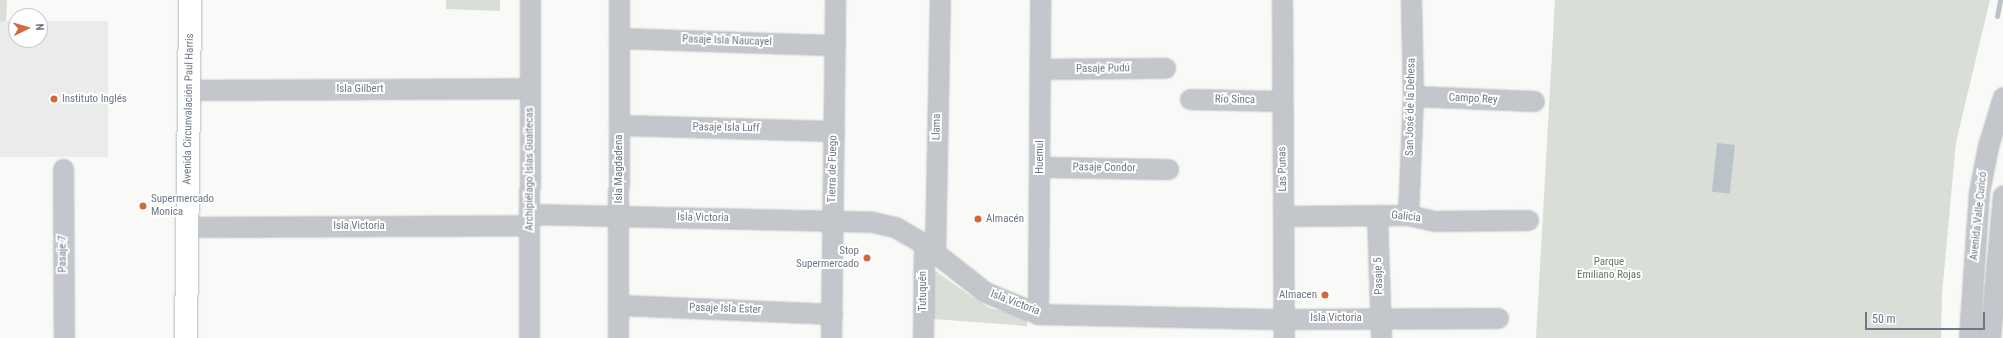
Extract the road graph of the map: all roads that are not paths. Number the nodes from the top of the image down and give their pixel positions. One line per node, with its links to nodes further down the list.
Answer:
1 (190, 0): 14 (main road, Avenida Circunvalación Paul Harris)
2 (530, 0): 13 (street, Archipiélago Islas Guaitecas)
3 (619, 0): 9 (street, Isla Magdadena)
4 (836, 0): 10 (street, Tierra de Fuego)
5 (940, 0): 35 (street, Llama)
6 (1040, 0): 12 (street, Huemul)
7 (1282, 0): 18 (street, Las Punas)
8 (1411, 0): 15 (street, San José de la Dehesa)
9 (619, 38): 10 (street, Pasaje Isla Naucayel); 20 (street, Isla Magdadena)
10 (835, 45): 21 (street, Tierra de Fuego)
11 (1165, 68): 12 (street, Pasaje Pudú)
12 (1040, 70): 23 (street, Huemul)
13 (530, 88): 14 (street, Isla Gilbert); 31 (street, Archipiélago Islas Guaitecas)
14 (189, 90): 34 (main road, Avenida Circunvalación Paul Harris)
15 (1413, 96): 19 (street, Campo Rey); 28 (street, San José de la Dehesa)
16 (2003, 97): 22 (street, Avenida Valle Curicó)
17 (1190, 99): 18 (street, Río Sinca)
18 (1281, 101): 30 (street, Las Punas)
19 (1534, 101)
20 (619, 125): 21 (street, Pasaje Isla Luff); 29 (street, Isla Magdadena)
21 (834, 131): 33 (street, Tierra de Fuego)
22 (1995, 146): 50 (street, Avenida Valle Curicó)
23 (1040, 167): 25 (street, Pasaje Condor); 38 (street, Huemul)
24 (63, 169): 42 (street, Pasaje 7)
25 (1168, 169)
26 (2003, 196): 51 (street, Avenida Valle Curicó)
27 (1377, 215): 28 (street, Galicia); 30 (street, Galicia); 39 (street, Pasaje 5)
28 (1408, 215): 32 (street, Galicia)
29 (618, 216): 31 (street, Isla Victoria); 33 (street, Isla Victoria); 36 (street, Isla Magdadena)
30 (1284, 216): 41 (street, Las Punas)
31 (529, 220): 34 (street, Isla Victoria); 44 (street, Archipiélago Islas Guaitecas)
32 (1528, 220)
33 (832, 221): 35 (street, Isla Victoria); 37 (street, Tierra de Fuego)
34 (188, 228): 43 (main road, Avenida Circunvalación Paul Harris)
35 (930, 249): 38 (street, Isla Victoria); 47 (street, Tutuquén)
36 (618, 305): 37 (street, Pasaje Isla Ester); 45 (street, Isla Magdadena)
37 (832, 314): 46 (street, Tierra de Fuego)
38 (1038, 314): 41 (street, Isla Victoria)
39 (1381, 318): 40 (street, Isla Victoria); 41 (street, Isla Victoria); 49 (street, Pasaje 5)
40 (1498, 318)
41 (1284, 319): 48 (street, Las Punas)
42 (64, 338)
43 (186, 338)
44 (529, 338)
45 (618, 338)
46 (831, 338)
47 (923, 338)
48 (1284, 338)
49 (1381, 338)
50 (1969, 338)
51 (1990, 338)

